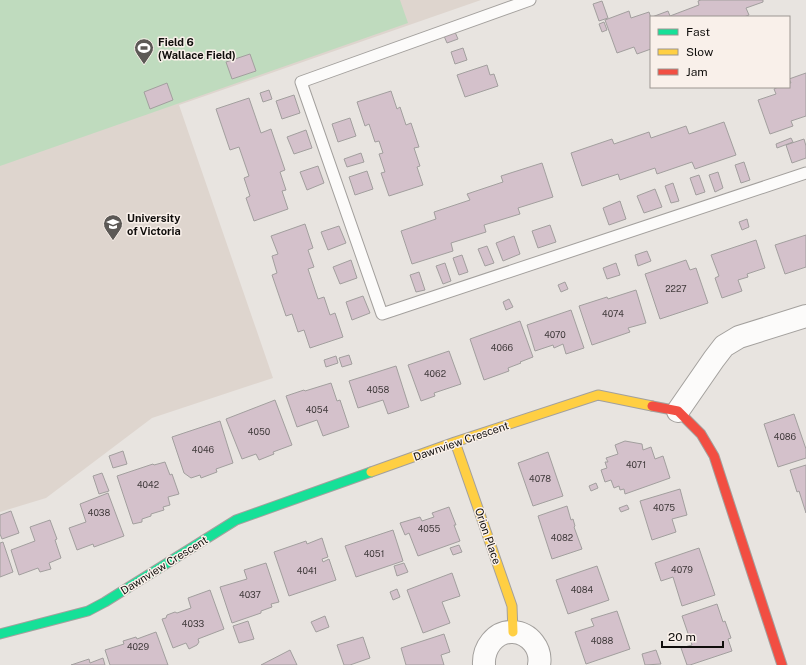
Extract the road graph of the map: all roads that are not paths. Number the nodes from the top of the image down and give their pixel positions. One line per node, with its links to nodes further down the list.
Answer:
1 (530, 0): 2 (lane)
2 (806, 173)
3 (806, 316): 4 (street)
4 (678, 411): 5 (street, Dawnview Crescent); 10 (street)
5 (455, 442): 6 (street, Orion Place); 7 (street, Dawnview Crescent)
6 (513, 632): 8 (street); 9 (street)
7 (0, 634)
8 (484, 665)
9 (539, 665)
10 (782, 665)

